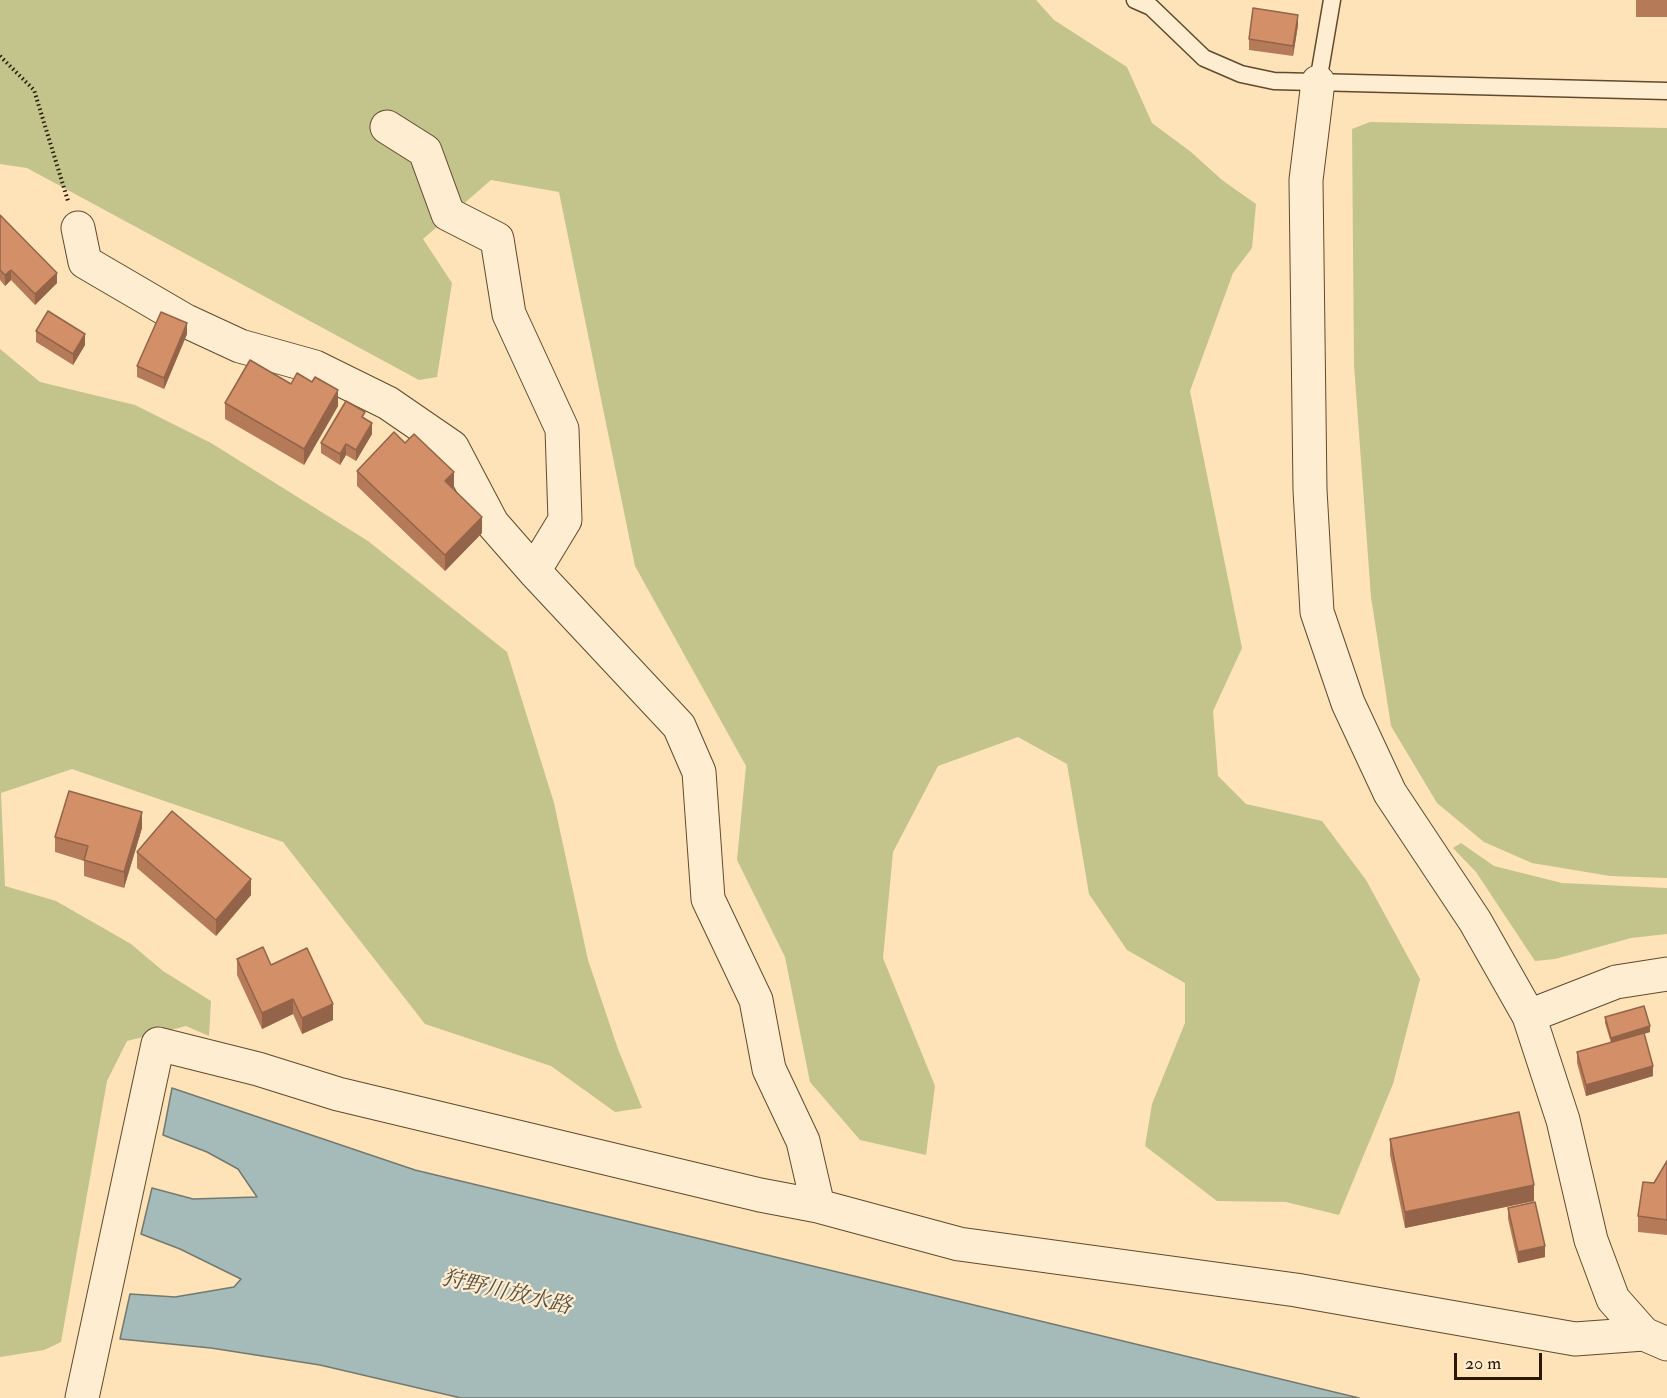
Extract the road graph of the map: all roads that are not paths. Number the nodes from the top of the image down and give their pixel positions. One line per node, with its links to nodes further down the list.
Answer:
1 (1135, 0): 3 (lane)
2 (1332, 0): 3 (lane)
3 (1318, 82): 4 (lane); 9 (street)
4 (1667, 91)
5 (387, 127): 7 (street)
6 (78, 228): 7 (street)
7 (534, 571): 10 (street)
8 (1667, 974): 9 (street)
9 (1528, 1016): 11 (street)
10 (818, 1206): 11 (street); 12 (street)
11 (1656, 1339)
12 (82, 1398)

